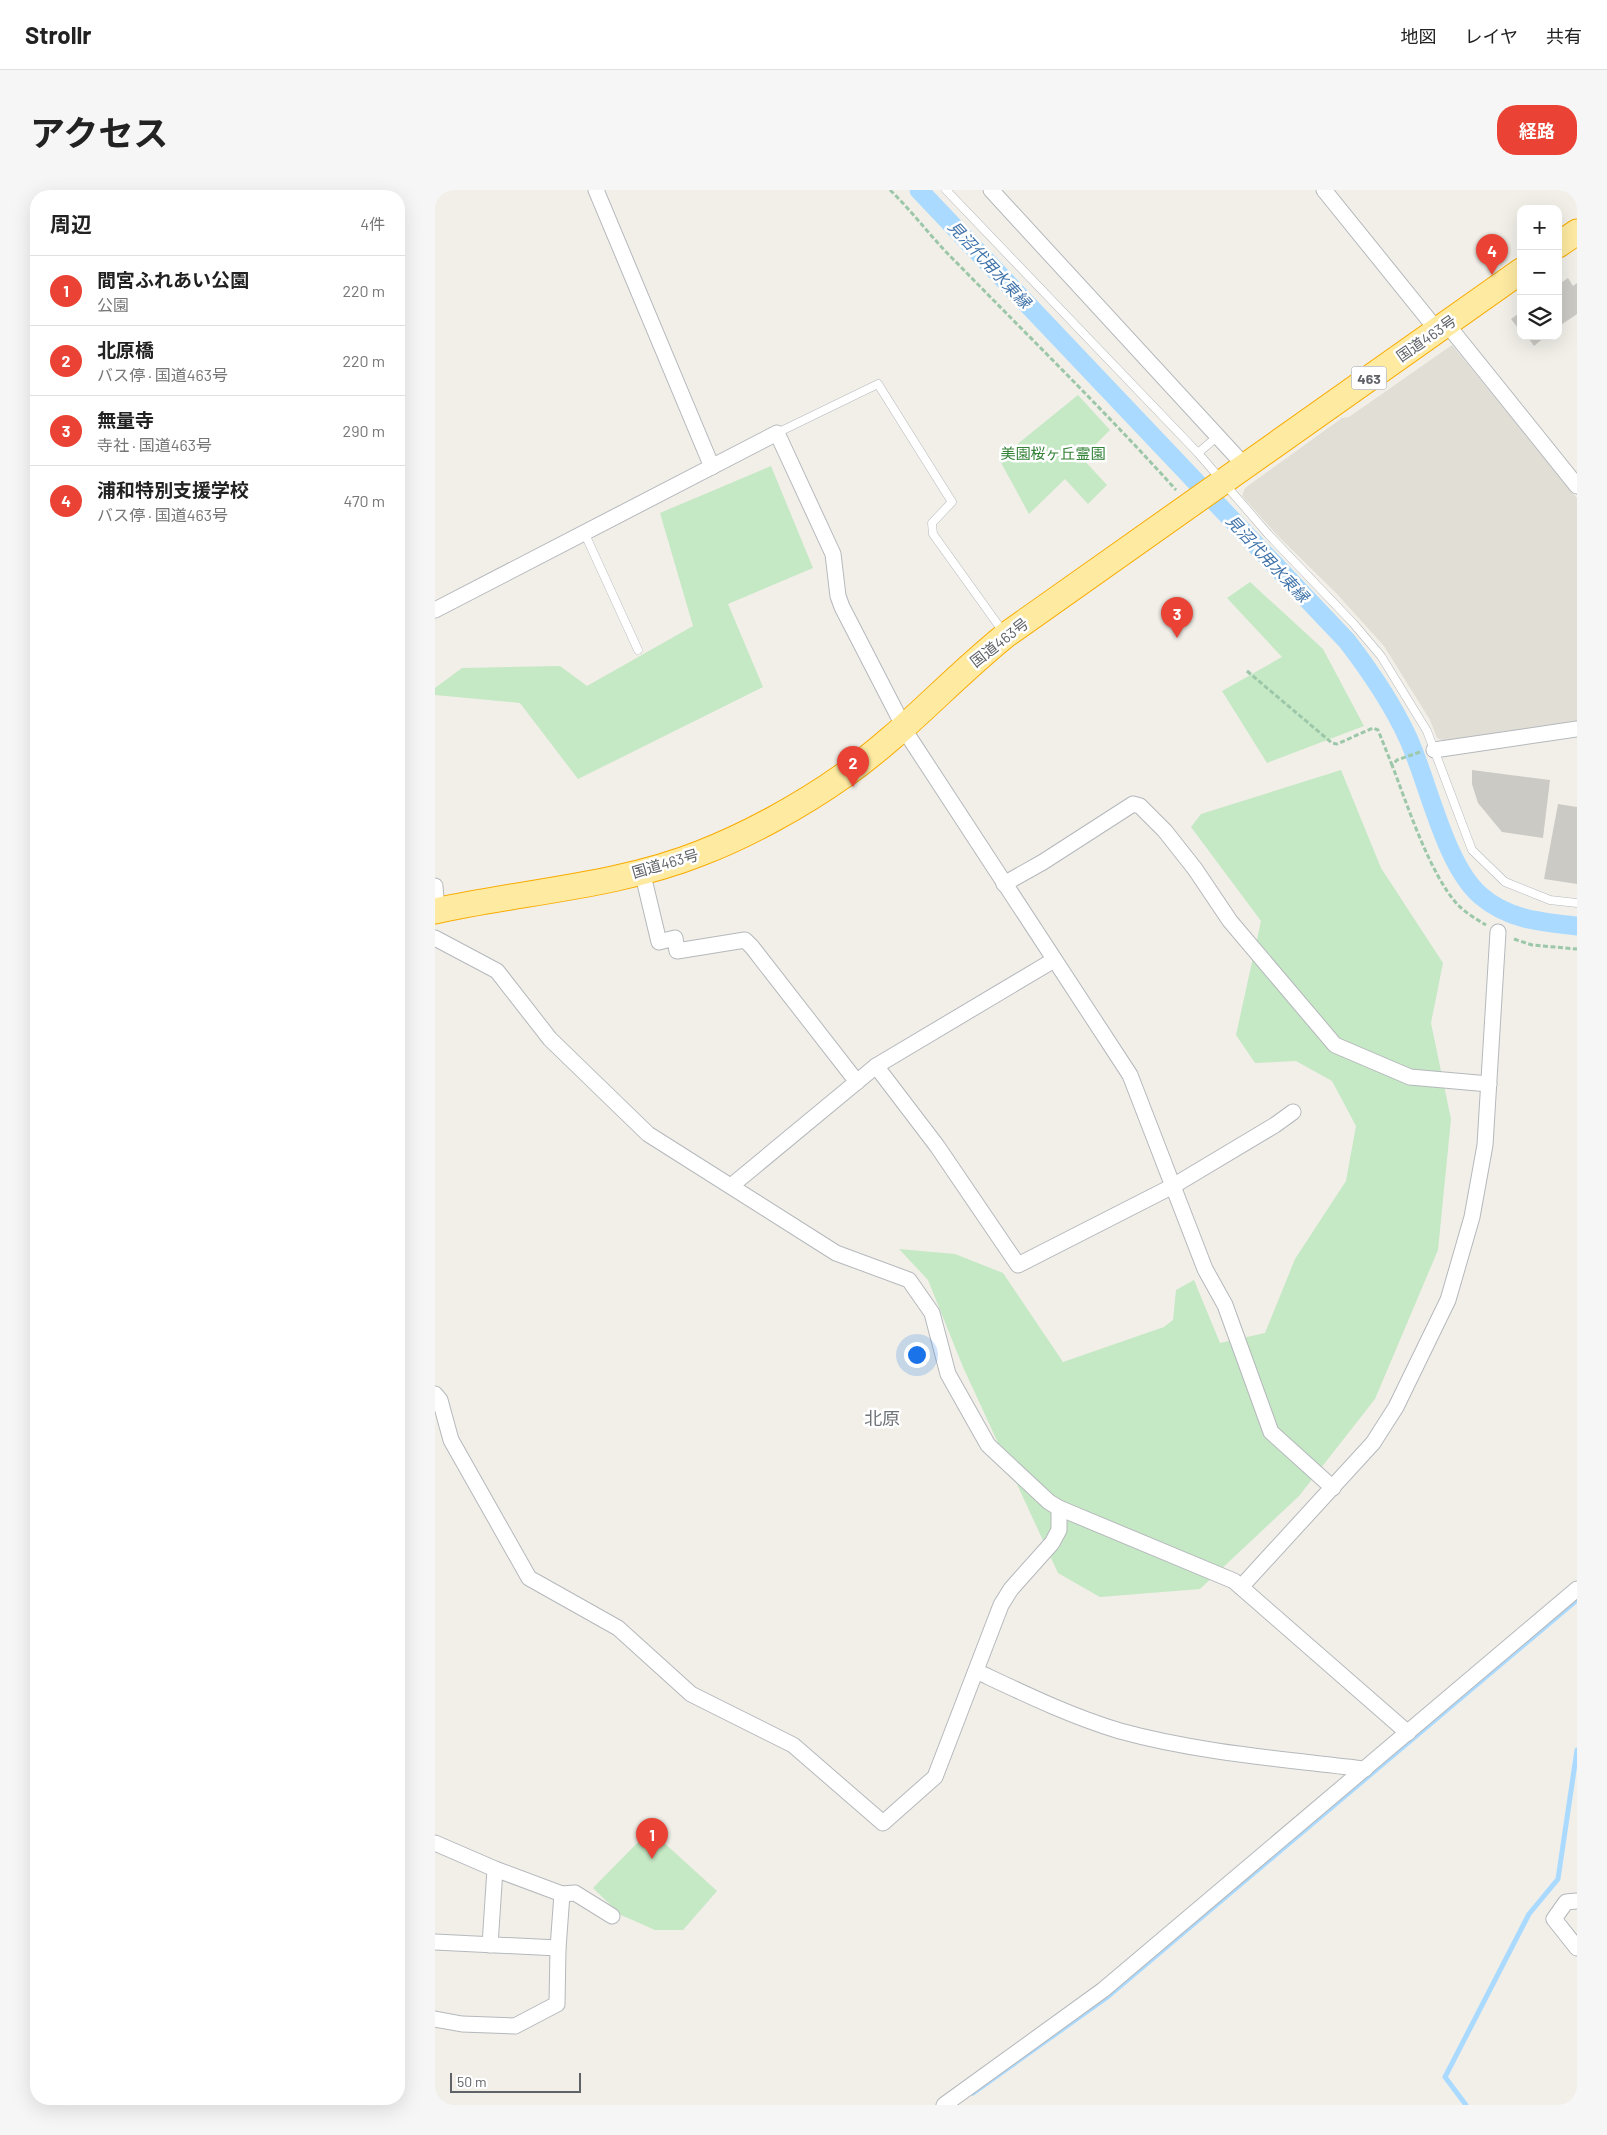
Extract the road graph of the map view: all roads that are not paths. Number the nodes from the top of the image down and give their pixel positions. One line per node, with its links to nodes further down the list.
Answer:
1 (596, 190): 13 (street)
2 (946, 190): 11 (lane)
3 (991, 190): 10 (street)
4 (1324, 190): 8 (street)
5 (1577, 232): 6 (highway)
6 (1562, 242)
7 (1517, 274): 8 (highway, 国道463号 / 463)
8 (1442, 327): 12 (highway, 国道463号 / 463); 15 (street)
9 (777, 433): 13 (street); 18 (lane); 20 (street)
10 (1218, 436): 11 (lane); 12 (street)
11 (1199, 453): 14 (lane)
12 (1245, 466): 14 (highway, 国道463号 / 463)
13 (712, 467): 16 (street)
14 (1220, 483): 18 (highway, 国道463号 / 463); 22 (lane)
15 (1577, 486)
16 (584, 532): 17 (street); 19 (lane)
17 (435, 610)
18 (1006, 635): 20 (highway, 国道463号 / 463)
19 (638, 650)
20 (904, 728): 23 (highway, 国道463号 / 463); 24 (street)
21 (1577, 728): 22 (street)
22 (1430, 750): 26 (lane)
23 (642, 871): 25 (highway, 国道463号 / 463); 31 (street)
24 (1004, 884): 29 (street); 32 (street)
25 (436, 902)
26 (1577, 903)
27 (1498, 932): 32 (street)
28 (435, 938): 34 (street)
29 (1054, 960): 30 (street); 35 (street)
30 (876, 1066): 31 (street); 35 (street)
31 (857, 1082): 34 (street)
32 (1489, 1084): 37 (street)
33 (1293, 1112): 35 (street)
34 (731, 1186): 38 (street)
35 (1173, 1186): 37 (street)
36 (435, 1394): 41 (street)
37 (1333, 1488): 39 (street)
38 (1059, 1508): 39 (street); 41 (street)
39 (1241, 1587): 42 (street)
40 (1577, 1589): 42 (street)
41 (976, 1671): 43 (street)
42 (1408, 1733): 43 (street)
43 (1365, 1769): 54 (street)
44 (435, 1843): 45 (street)
45 (495, 1869): 46 (street); 50 (street)
46 (562, 1894): 48 (street); 51 (street)
47 (1577, 1901): 52 (street)
48 (612, 1916)
49 (435, 1942): 50 (street)
50 (489, 1945): 51 (street)
51 (558, 1948): 53 (street)
52 (1577, 1948)
53 (435, 2019)
54 (944, 2105)

